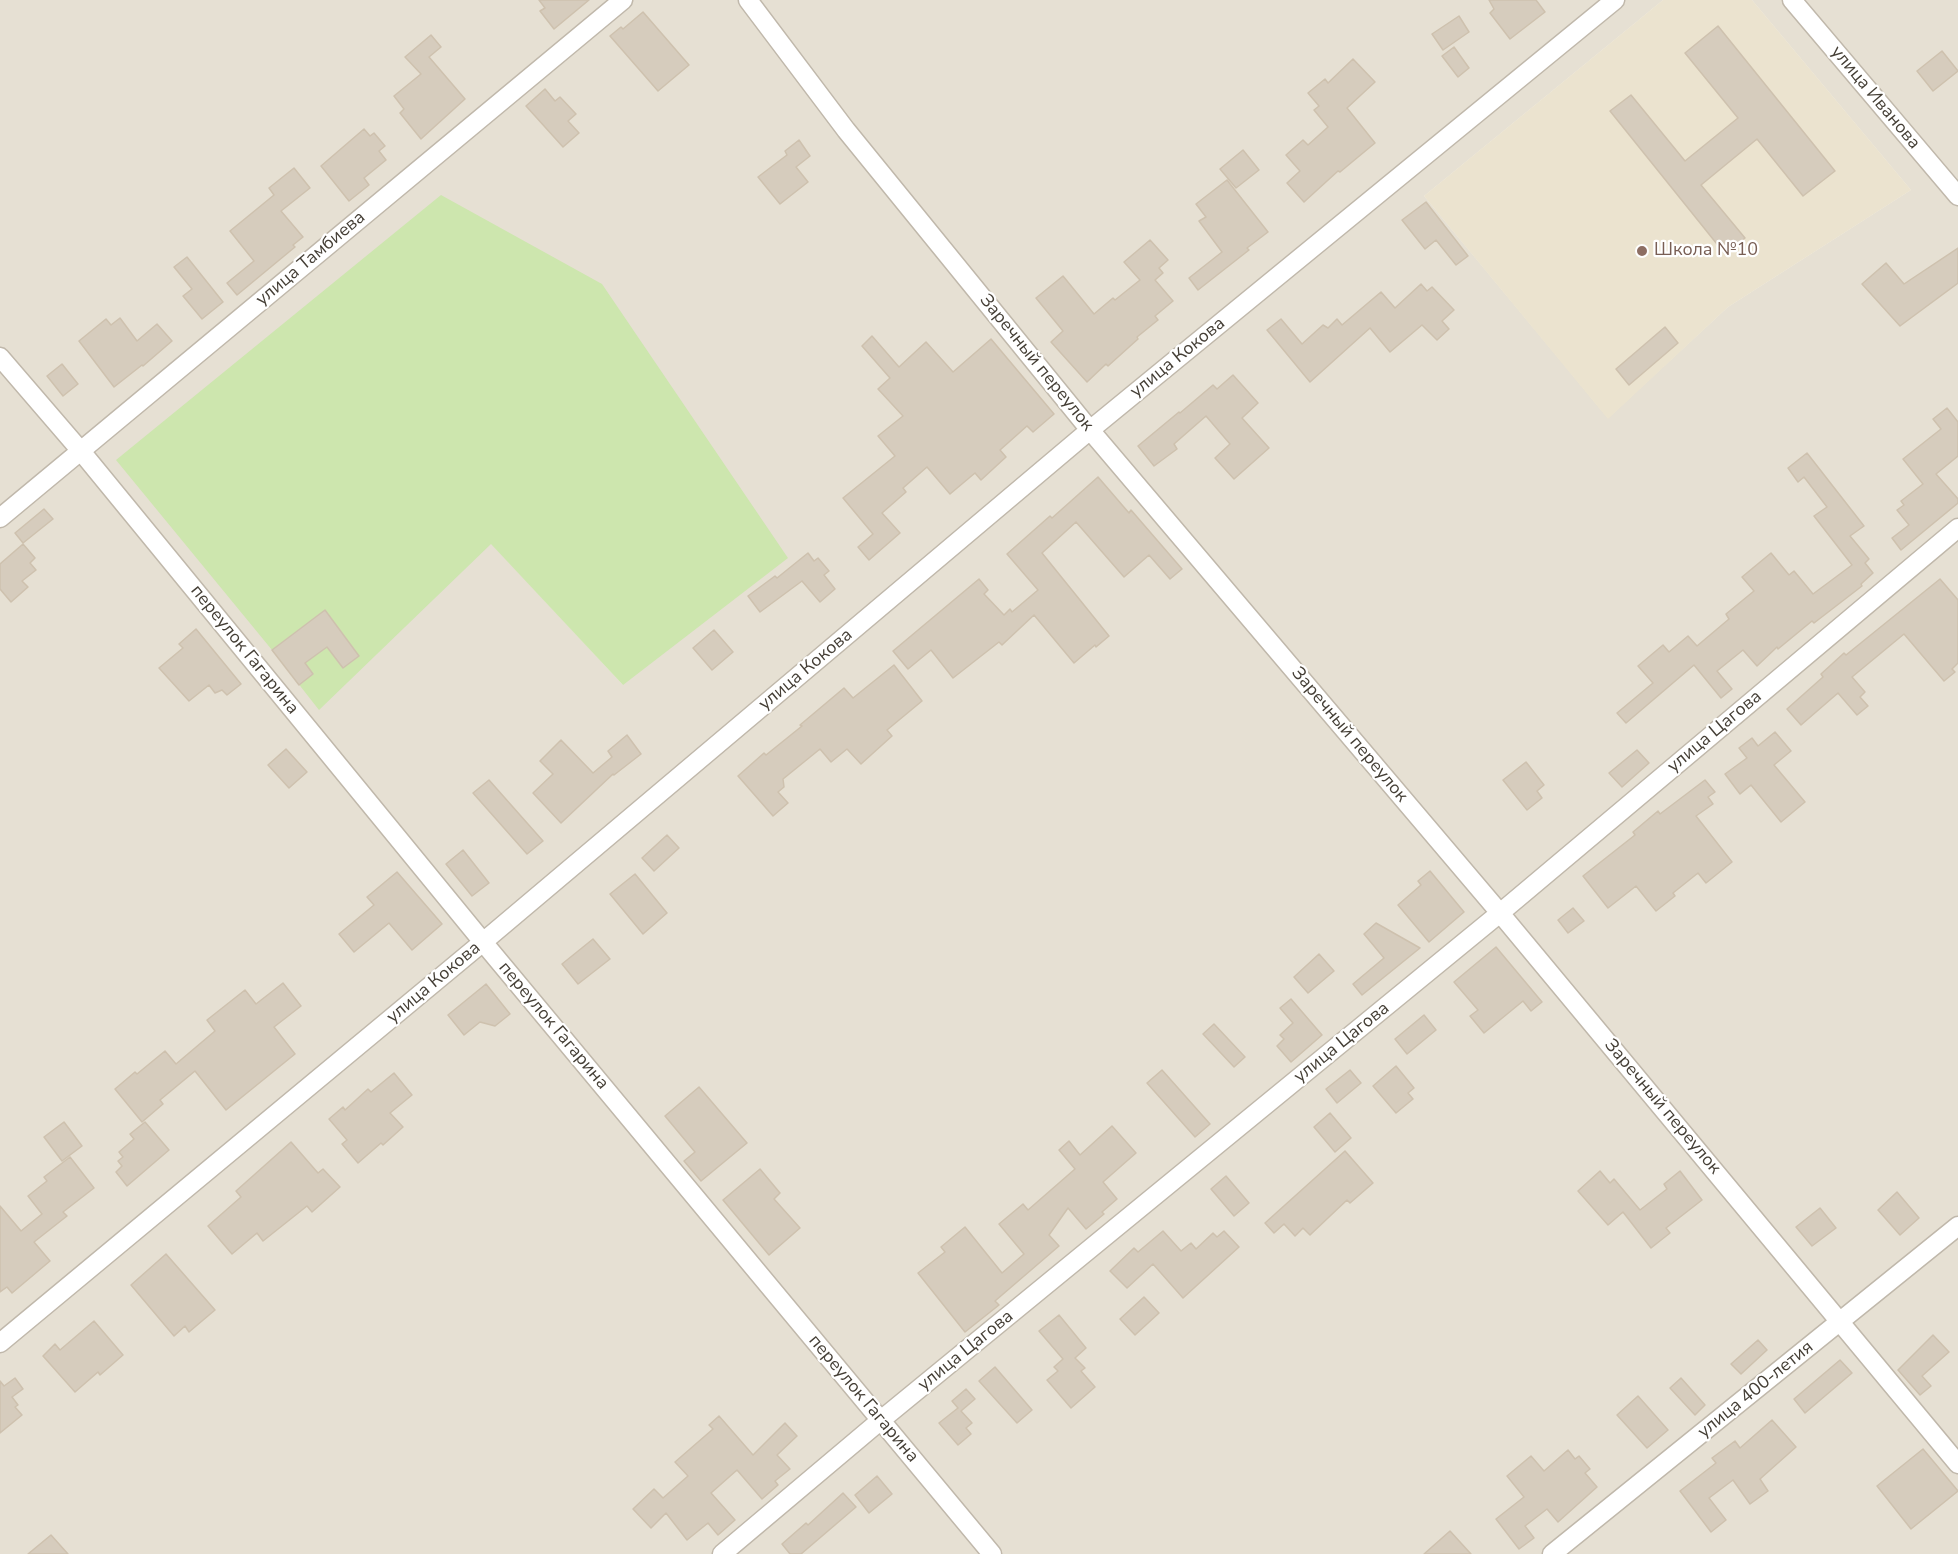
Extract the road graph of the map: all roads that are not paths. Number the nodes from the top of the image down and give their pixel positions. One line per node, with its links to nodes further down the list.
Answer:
1 (622, 0): 8 (street, улица Тамбиева)
2 (748, 0): 7 (street, Заречный переулок)
3 (1614, 0): 7 (street, улица Кокова)
4 (1792, 0): 5 (street, улица Иванова)
5 (1958, 196)
6 (0, 357): 8 (street, переулок Гагарина)
7 (1090, 430): 11 (street, Заречный переулок); 12 (street, улица Кокова)
8 (80, 450): 9 (street, улица Тамбиева); 12 (street, переулок Гагарина)
9 (0, 518)
10 (1958, 528): 11 (street, улица Цагова)
11 (1500, 913): 14 (street, Заречный переулок); 16 (street, улица Цагова)
12 (483, 942): 15 (street, улица Кокова); 16 (street, переулок Гагарина)
13 (1958, 1226): 14 (street, улица 400-летия)
14 (1841, 1322): 17 (street, Заречный переулок); 20 (street, улица 400-летия)
15 (0, 1343)
16 (881, 1420): 18 (street, улица Цагова); 19 (street, переулок Гагарина)
17 (1958, 1464)
18 (722, 1554)
19 (992, 1554)
20 (1552, 1554)

